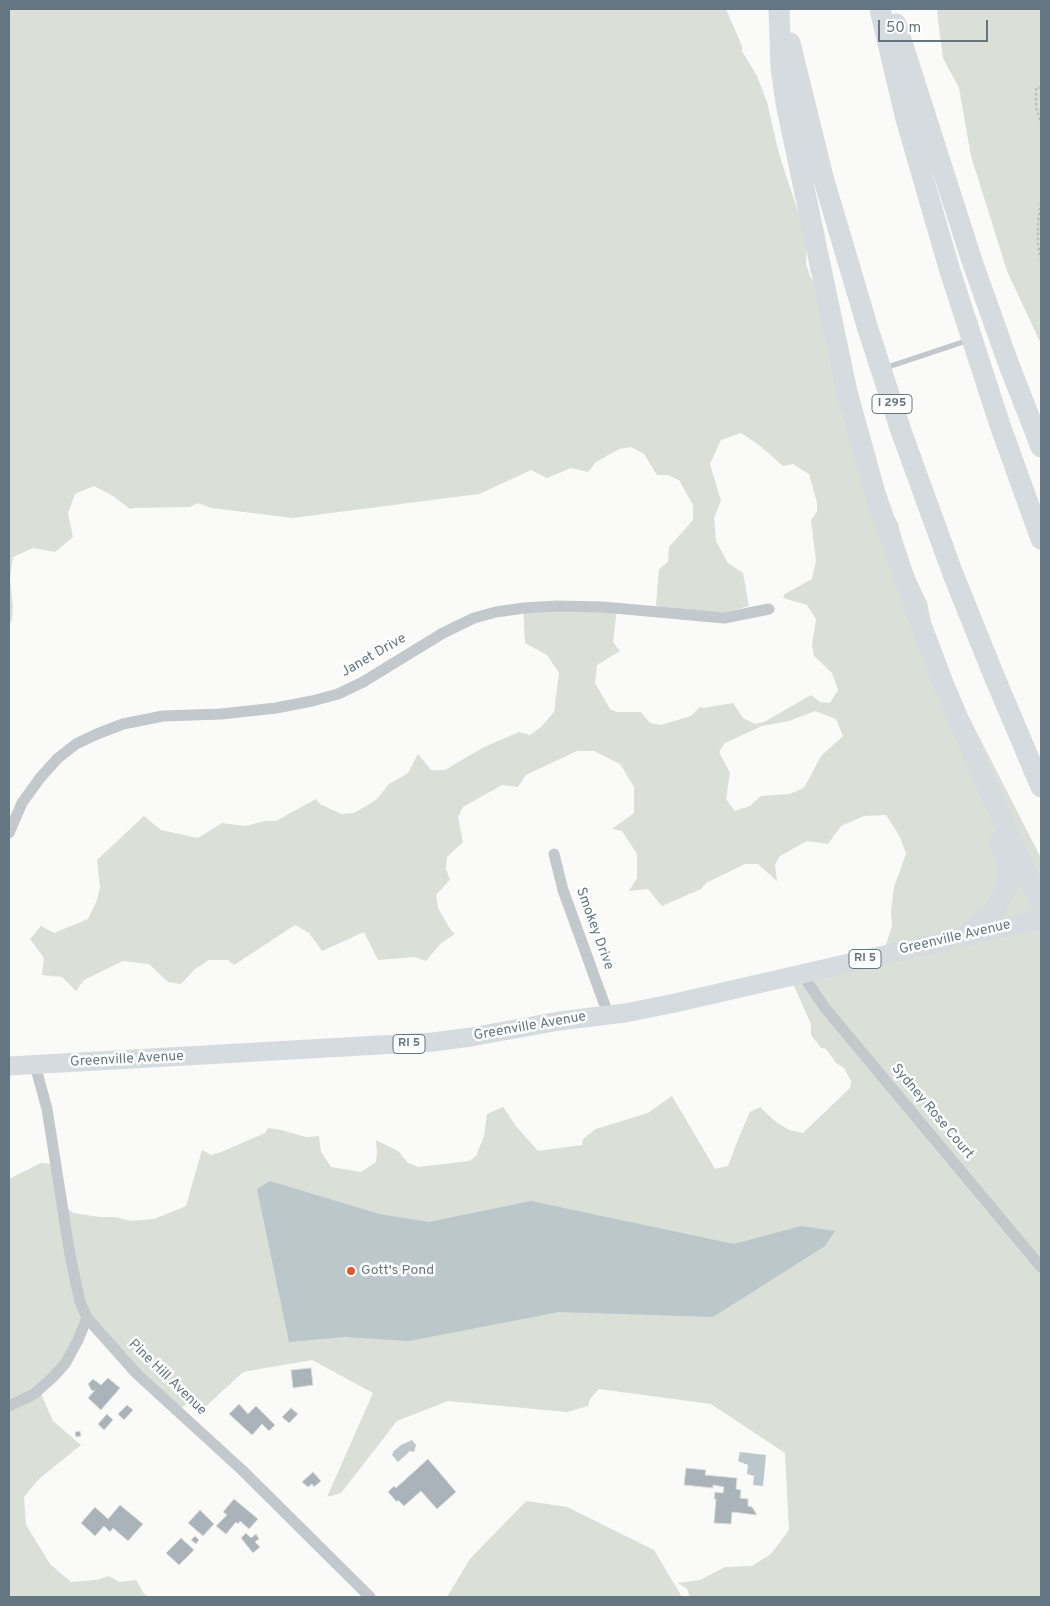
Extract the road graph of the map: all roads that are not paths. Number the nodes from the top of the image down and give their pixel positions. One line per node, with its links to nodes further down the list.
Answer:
1 (781, 9): 5 (highway, I 295); 9 (highway)
2 (880, 9): 4 (highway)
3 (891, 9): 6 (highway)
4 (971, 340): 5 (lane); 7 (highway)
5 (880, 369): 10 (highway, I 295)
6 (1041, 447)
7 (1041, 539)
8 (769, 609): 11 (street, Janet Drive)
9 (979, 768): 13 (highway); 15 (highway)
10 (1041, 787)
11 (9, 833)
12 (554, 854): 17 (street, Smokey Drive)
13 (1041, 906)
14 (1041, 919): 15 (main road, Greenville Avenue / RI 5)
15 (967, 935): 16 (main road, Greenville Avenue / RI 5)
16 (802, 974): 17 (main road, Greenville Avenue / RI 5); 20 (street, Sydney Rose Court)
17 (608, 1014): 18 (main road, Greenville Avenue / RI 5)
18 (34, 1065): 19 (main road, Greenville Avenue / RI 5); 21 (street, Pine Hill Avenue)
19 (9, 1066)
20 (1041, 1267)
21 (87, 1318): 22 (street); 23 (street, Pine Hill Avenue)
22 (9, 1406)
23 (370, 1597)

